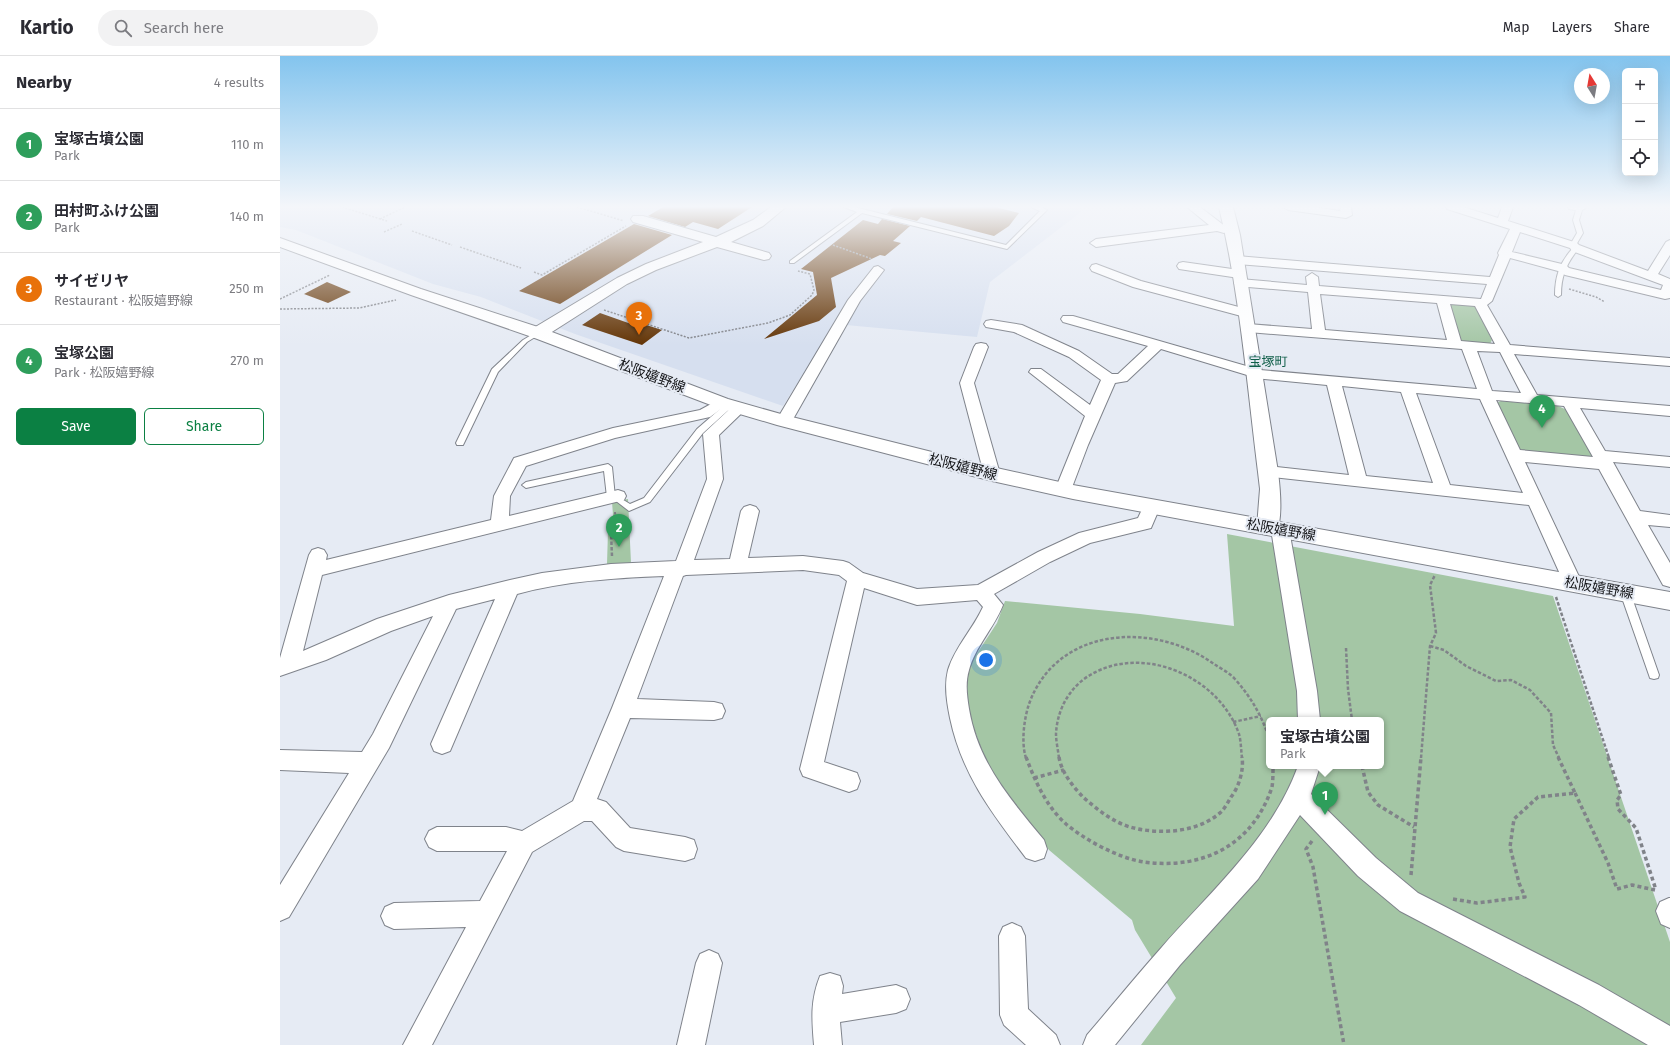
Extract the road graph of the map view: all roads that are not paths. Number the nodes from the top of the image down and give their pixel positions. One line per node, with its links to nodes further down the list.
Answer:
1 (311, 253): 30 (main road, 松阪嬉野線)
2 (688, 253): 30 (main road)
3 (755, 253): 10 (main road)
4 (804, 253): 11 (lane)
5 (1235, 253): 17 (main road)
6 (1504, 253): 15 (street); 20 (street)
7 (1570, 253): 15 (lane)
8 (1591, 253): 19 (street)
9 (1665, 253): 19 (street)
10 (764, 256)
11 (792, 262)
12 (1183, 266): 17 (street)
13 (1311, 266): 17 (street); 18 (street); 22 (street)
14 (1096, 268): 28 (street)
15 (1562, 268): 21 (street); 23 (lane)
16 (878, 270): 48 (street)
17 (1238, 272): 22 (street); 28 (main road)
18 (1406, 273): 20 (street); 24 (street)
19 (1651, 275): 21 (street)
20 (1494, 281): 26 (street)
21 (1670, 284)
22 (1313, 288): 24 (street); 31 (street)
23 (1558, 295)
24 (1410, 296): 25 (street)
25 (1442, 299): 26 (street); 33 (street)
26 (1480, 303): 35 (street)
27 (1068, 318): 32 (street)
28 (1247, 320): 31 (street); 38 (main road)
29 (991, 324): 39 (street)
30 (538, 333): 45 (main road, 松阪嬉野線); 49 (lane)
31 (1320, 333): 33 (street)
32 (1158, 344): 38 (street); 39 (street)
33 (1461, 345): 35 (street); 42 (street)
34 (981, 348): 54 (street)
35 (1505, 349): 36 (street); 43 (street)
36 (1670, 362)
37 (1036, 372): 47 (street)
38 (1254, 373): 40 (street); 53 (main road)
39 (1109, 379): 47 (street)
40 (1333, 381): 41 (street); 55 (street)
41 (1407, 388): 42 (street); 58 (street)
42 (1486, 395): 43 (street); 50 (street)
43 (1532, 400): 44 (street)
44 (1570, 403): 46 (street); 51 (street)
45 (730, 405): 48 (main road, 松阪嬉野線); 59 (lane); 65 (street); 68 (street)
46 (1670, 410)
47 (1094, 415): 57 (street)
48 (784, 421): 54 (main road, 松阪嬉野線)
49 (460, 443)
50 (1513, 455): 51 (street); 60 (street)
51 (1604, 460): 52 (street); 63 (street)
52 (1670, 462)
53 (1268, 472): 55 (street); 66 (main road)
54 (992, 474): 57 (main road, 松阪嬉野線)
55 (1359, 482): 58 (street)
56 (526, 485): 59 (lane)
57 (1063, 490): 61 (main road, 松阪嬉野線)
58 (1444, 491): 60 (street)
59 (616, 498): 65 (street)
60 (1535, 500): 71 (street)
61 (1152, 507): 66 (main road, 松阪嬉野線); 73 (street)
62 (750, 511): 67 (street)
63 (1636, 517): 64 (street); 70 (street)
64 (1670, 521)
65 (499, 525): 77 (street)
66 (1274, 528): 71 (main road, 松阪嬉野線); 81 (street)
67 (737, 567): 68 (street); 69 (street)
68 (679, 569): 72 (street); 79 (street)
69 (857, 578): 73 (street); 86 (street)
70 (1670, 580)
71 (1573, 583): 74 (main road, 松阪嬉野線)
72 (510, 587): 76 (street); 82 (street)
73 (981, 592): 92 (street)
74 (1625, 592): 75 (main road, 松阪嬉野線); 78 (lane)
75 (1670, 601)
76 (449, 603): 77 (street); 84 (street)
77 (285, 666)
78 (1654, 675)
79 (623, 708): 80 (street); 88 (street)
80 (714, 711)
81 (1309, 717)
82 (442, 744)
83 (280, 760): 84 (street)
84 (367, 763): 93 (street)
85 (1307, 769): 87 (street)
86 (849, 782)
87 (1298, 797): 99 (street); 104 (street)
88 (581, 809): 90 (street); 91 (street)
89 (437, 839): 90 (street)
90 (524, 844): 94 (street)
91 (685, 849)
92 (1035, 849)
93 (280, 908)
94 (487, 914): 95 (street); 100 (street)
95 (394, 916)
96 (1012, 936): 103 (street)
97 (709, 963): 101 (street)
98 (896, 999): 102 (street)
99 (1670, 1042)
100 (417, 1045)
101 (691, 1045)
102 (828, 1045)
103 (1046, 1045)
104 (1097, 1045)

